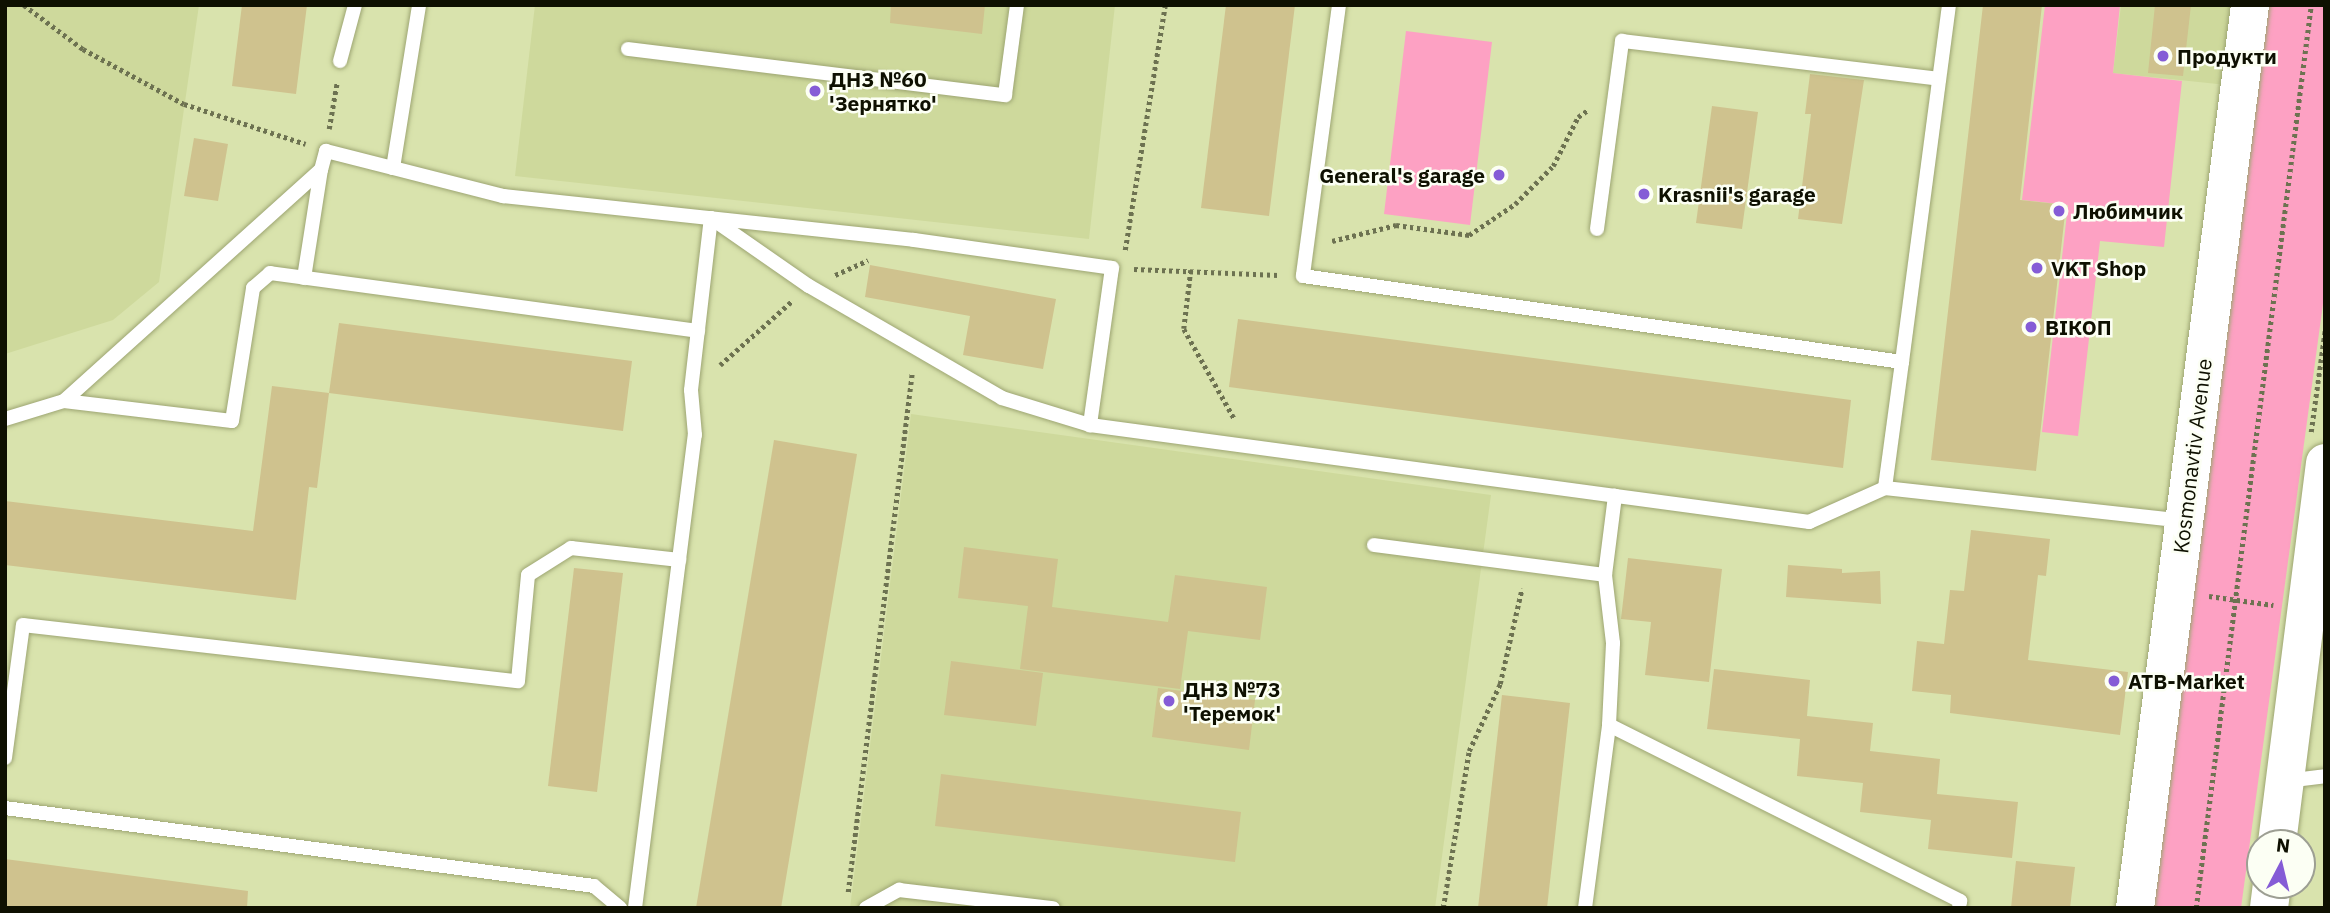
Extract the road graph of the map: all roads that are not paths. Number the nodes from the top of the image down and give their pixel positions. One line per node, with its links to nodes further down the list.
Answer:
1 (355, 5): 8 (lane)
2 (419, 5): 10 (lane)
3 (1017, 5): 7 (lane)
4 (1339, 5): 16 (lane)
5 (1949, 5): 9 (lane)
6 (2250, 5): 23 (street, Kosmonavtiv Avenue)
7 (628, 48)
8 (340, 61)
9 (1939, 79): 13 (lane); 16 (lane)
10 (393, 168): 11 (lane); 12 (lane)
11 (321, 170): 14 (lane); 17 (lane)
12 (711, 218): 15 (lane); 19 (lane); 19 (lane)
13 (1597, 229)
14 (304, 278): 15 (lane); 17 (lane)
15 (698, 331): 25 (lane)
16 (1902, 362): 21 (lane)
17 (64, 401): 18 (lane)
18 (5, 419)
19 (1090, 425): 22 (lane)
20 (2325, 463): 30 (street)
21 (1885, 488): 22 (lane); 23 (lane)
22 (1615, 496): 26 (lane)
23 (2184, 521): 39 (street, Kosmonavtiv Avenue)
24 (1374, 545): 26 (lane)
25 (679, 560): 28 (lane); 34 (lane)
26 (1605, 575): 27 (lane)
27 (1609, 725): 37 (lane); 38 (lane)
28 (5, 758)
29 (2325, 776): 30 (lane)
30 (2285, 781): 32 (street)
31 (5, 808): 33 (lane)
32 (2279, 829)
33 (620, 908)
34 (635, 908)
35 (866, 908): 36 (lane)
36 (1053, 908)
37 (1585, 908)
38 (1959, 908)
39 (2135, 908)

